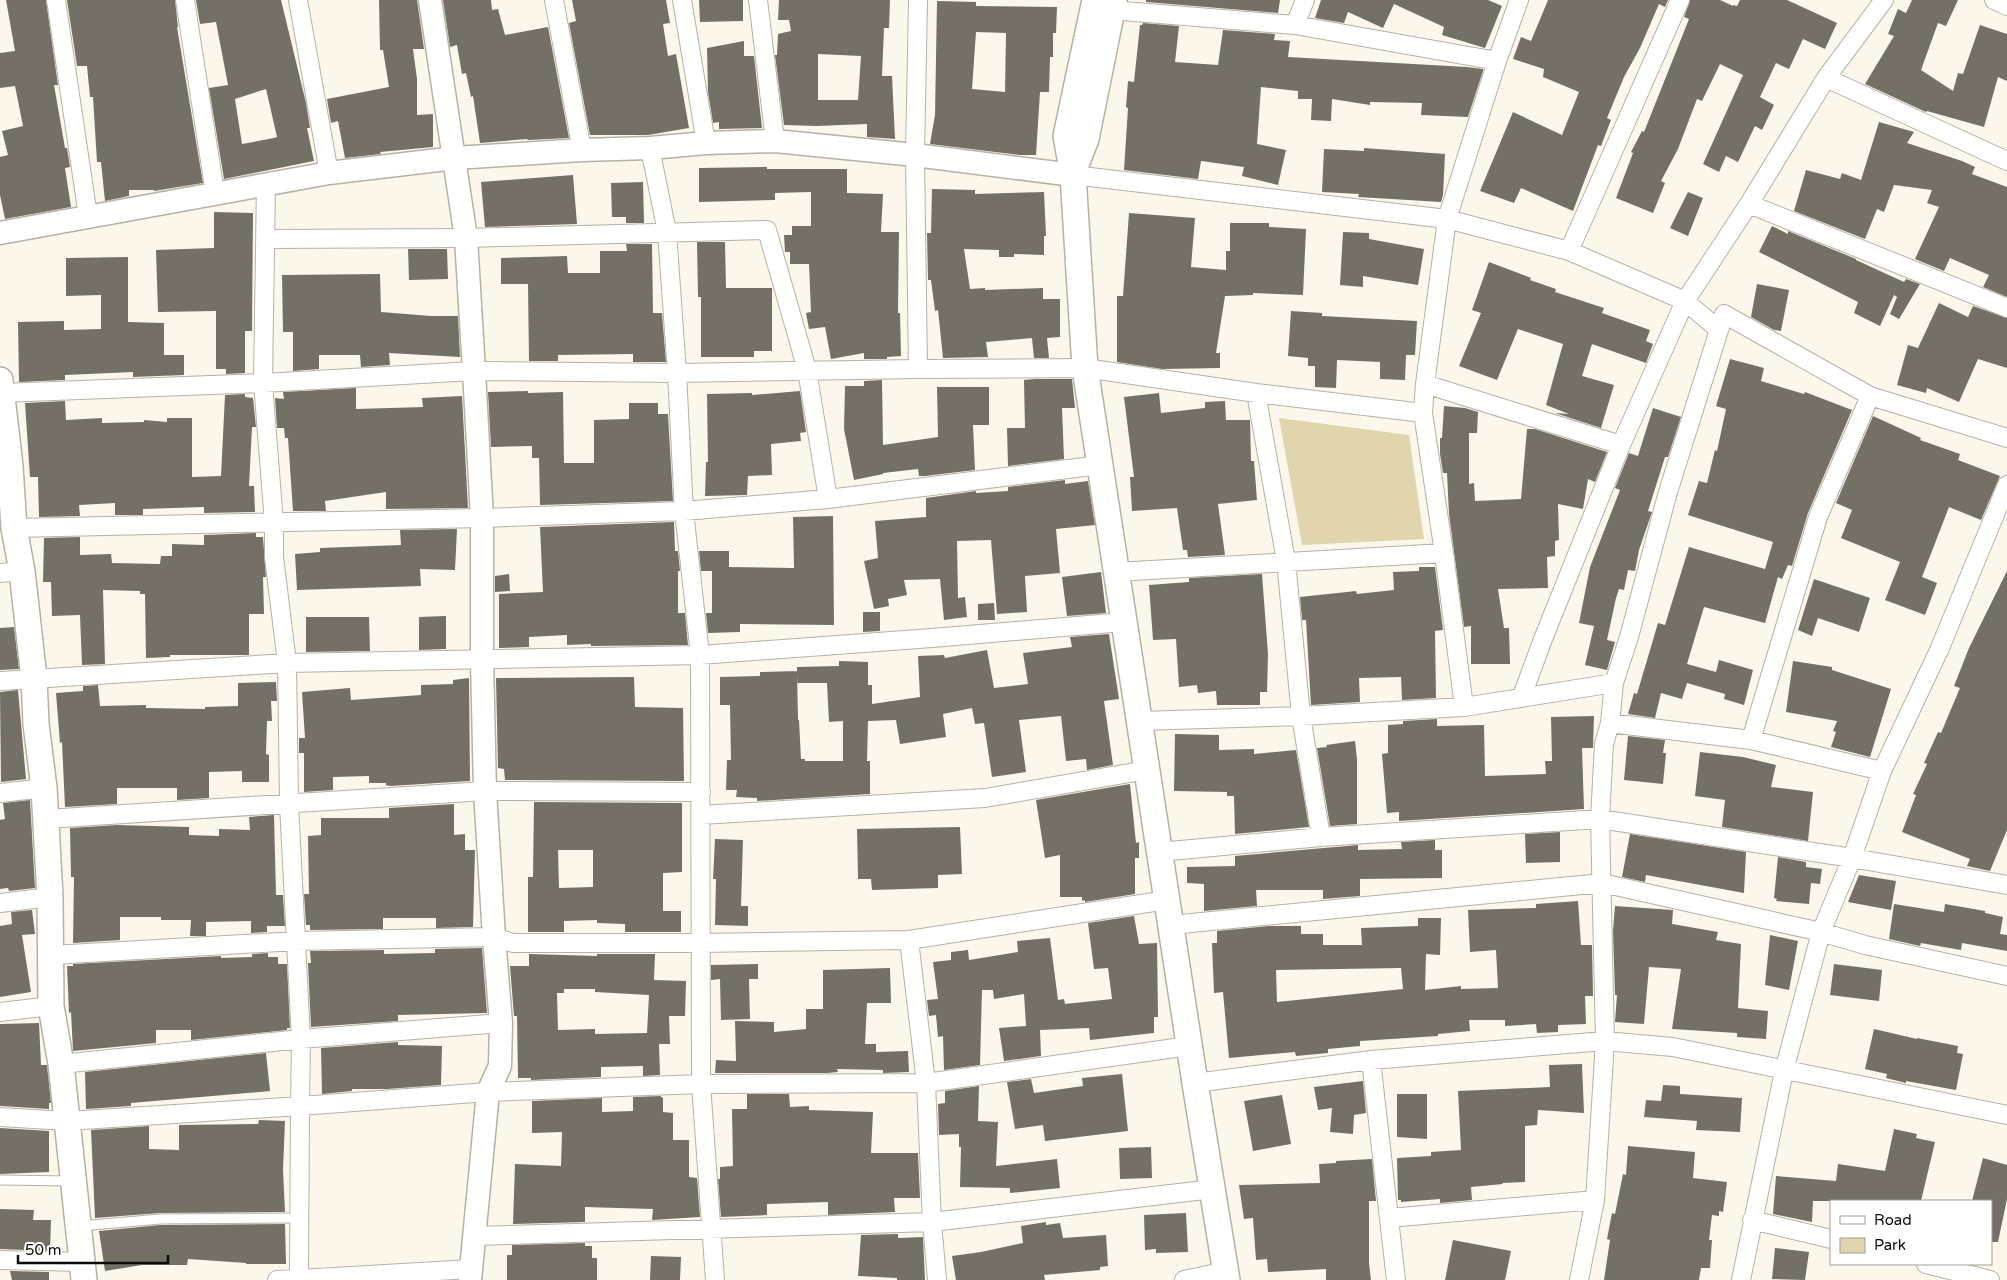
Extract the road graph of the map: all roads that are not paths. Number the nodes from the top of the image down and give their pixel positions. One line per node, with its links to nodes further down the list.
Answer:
1 (56, 0): 31 (street)
2 (185, 0): 29 (street)
3 (298, 0): 26 (street)
4 (430, 0): 24 (street)
5 (554, 0): 22 (street)
6 (682, 0): 20 (street)
7 (758, 0): 19 (street)
8 (918, 0): 23 (street)
9 (1306, 0): 16 (street)
10 (1519, 0): 17 (street)
11 (1680, 0): 37 (street)
12 (1884, 0): 18 (street)
13 (1994, 0): 15 (street)
14 (1107, 3): 16 (street); 27 (main road)
15 (2007, 6)
16 (1295, 25): 17 (street)
17 (1496, 62): 32 (street)
18 (1826, 78): 25 (street); 30 (street)
19 (776, 141): 20 (street); 23 (street)
20 (706, 143): 21 (street)
21 (650, 148): 22 (street); 33 (street)
22 (582, 150): 24 (street)
23 (915, 155): 27 (street); 41 (street)
24 (455, 158): 26 (street); 36 (street)
25 (2007, 161)
26 (329, 173): 28 (street)
27 (1072, 175): 32 (street); 42 (main road)
28 (266, 183): 29 (street); 35 (street)
29 (214, 193): 31 (street)
30 (1749, 204): 38 (street); 39 (street)
31 (88, 216): 34 (street)
32 (1447, 220): 37 (street); 47 (street)
33 (668, 232): 36 (street); 43 (street); 45 (street)
34 (0, 233)
35 (266, 238): 36 (street); 46 (street)
36 (466, 238): 44 (street)
37 (1569, 251): 38 (street)
38 (1685, 301): 40 (street); 53 (street)
39 (2007, 308)
40 (1719, 330): 50 (street); 72 (street)
41 (918, 368): 42 (street); 43 (street)
42 (1085, 368): 49 (street); 54 (main road)
43 (807, 370): 45 (street); 57 (street)
44 (474, 371): 45 (street); 46 (street); 59 (street)
45 (677, 372): 58 (street)
46 (263, 383): 48 (street); 60 (street)
47 (1425, 384): 51 (street); 53 (street)
48 (1, 387): 55 (main road)
49 (1256, 393): 51 (street); 63 (street)
50 (1870, 396): 52 (street); 78 (street)
51 (1423, 413): 62 (street)
52 (2007, 438)
53 (1621, 445): 73 (street)
54 (1100, 465): 57 (street); 65 (main road)
55 (5, 466): 61 (main road)
56 (2007, 485): 80 (street)
57 (828, 498): 58 (street)
58 (684, 511): 59 (street); 67 (street)
59 (482, 518): 60 (street); 68 (street)
60 (274, 523): 61 (street); 69 (street)
61 (14, 528): 64 (main road)
62 (1444, 553): 63 (street); 74 (street)
63 (1286, 561): 65 (street); 75 (street)
64 (11, 572): 70 (main road)
65 (1116, 572): 66 (main road)
66 (1124, 622): 67 (street); 76 (main road)
67 (700, 655): 68 (street); 83 (street)
68 (482, 660): 69 (street); 82 (street)
69 (288, 663): 70 (street); 85 (street)
70 (34, 678): 71 (street); 81 (main road)
71 (0, 681)
72 (1614, 683): 73 (street); 77 (street)
73 (1522, 696): 74 (street)
74 (1464, 706): 75 (street)
75 (1300, 716): 76 (street); 89 (street)
76 (1139, 721): 79 (main road)
77 (1610, 723): 78 (street); 88 (street)
78 (1751, 740): 80 (street)
79 (1147, 770): 86 (street); 90 (main road)
80 (1882, 771): 91 (street)
81 (44, 788): 84 (street); 87 (main road)
82 (486, 791): 83 (street); 85 (street); 99 (street)
83 (701, 792): 86 (street)
84 (0, 793)
85 (289, 804): 87 (street); 101 (street)
86 (701, 815): 102 (street)
87 (46, 819): 94 (main road)
88 (1600, 819): 89 (street); 91 (street); 93 (street)
89 (1321, 837): 90 (street)
90 (1160, 852): 95 (main road)
91 (1852, 858): 92 (street); 98 (street)
92 (2006, 882)
93 (1602, 883): 97 (street); 98 (street); 109 (street)
94 (50, 897): 96 (street); 103 (main road)
95 (1167, 900): 97 (main road); 100 (street)
96 (0, 903)
97 (1171, 925): 110 (main road)
98 (1821, 932): 104 (street); 113 (street)
99 (494, 937): 101 (street); 102 (street); 107 (street)
100 (908, 940): 102 (street); 114 (street)
101 (296, 941): 103 (street); 108 (street)
102 (700, 943): 116 (street)
103 (52, 955): 105 (main road)
104 (2007, 976)
105 (51, 1006): 106 (street); 112 (main road)
106 (0, 1012)
107 (501, 1023): 108 (street); 117 (street)
108 (301, 1039): 112 (street); 118 (street)
109 (1605, 1041): 111 (street); 113 (street); 125 (street)
110 (1189, 1046): 114 (street); 115 (main road)
111 (1371, 1060): 115 (street); 127 (street)
112 (61, 1064): 121 (main road)
113 (1784, 1071): 119 (street); 128 (street)
114 (926, 1083): 116 (street); 129 (street)
115 (1195, 1083): 124 (main road)
116 (702, 1084): 117 (street); 131 (street)
117 (488, 1092): 118 (street); 132 (street)
118 (300, 1106): 121 (street); 126 (street)
119 (2007, 1115)
120 (0, 1116): 121 (street)
121 (67, 1121): 123 (main road)
122 (0, 1180): 123 (lane)
123 (73, 1181): 130 (main road)
124 (1214, 1189): 129 (street); 138 (main road)
125 (1595, 1200): 127 (street); 145 (street)
126 (299, 1218): 130 (lane); 139 (street)
127 (1389, 1218): 144 (street)
128 (1752, 1220): 133 (street); 146 (street)
129 (932, 1222): 131 (street); 142 (street)
130 (78, 1227): 136 (main road)
131 (712, 1230): 132 (street); 141 (street)
132 (475, 1236): 137 (street)
133 (1830, 1240)
134 (0, 1260): 136 (street)
135 (1930, 1265): 147 (street)
136 (83, 1271)
137 (471, 1275): 139 (street)
138 (1227, 1276): 143 (street)
139 (299, 1279): 140 (street)
140 (276, 1280)
141 (715, 1280)
142 (937, 1280)
143 (1184, 1280)
144 (1396, 1280)
145 (1579, 1280)
146 (1741, 1280)
147 (1990, 1280)

